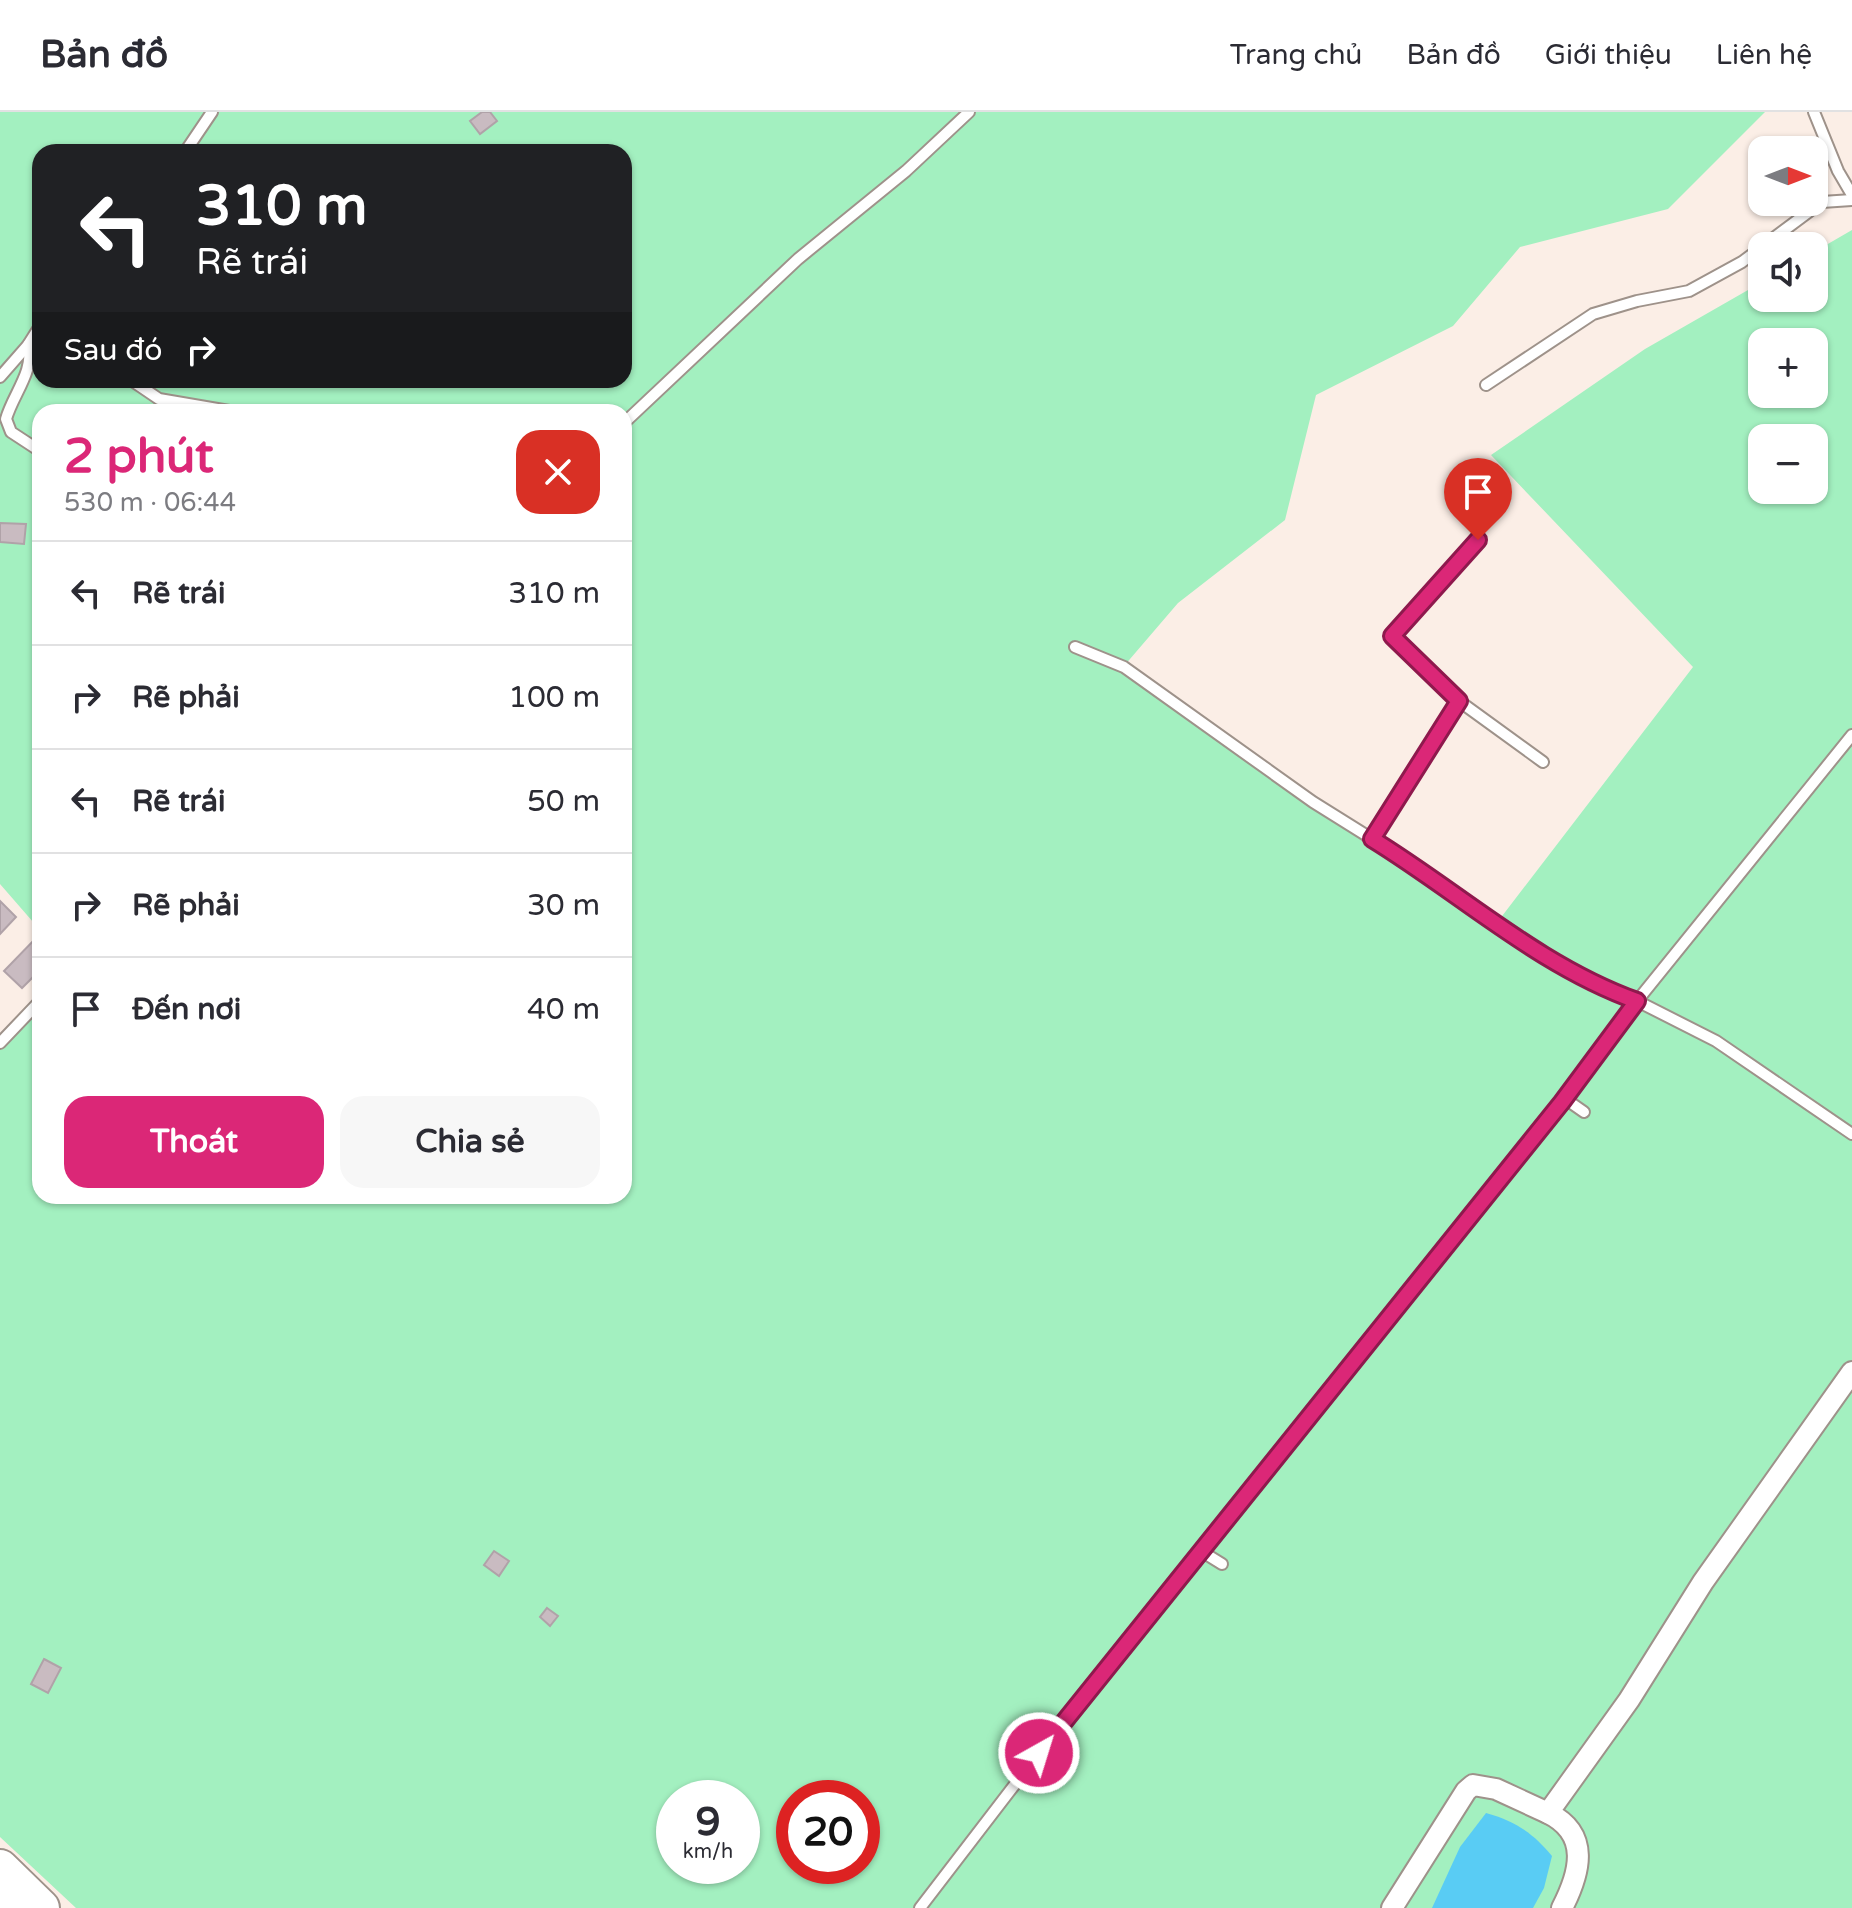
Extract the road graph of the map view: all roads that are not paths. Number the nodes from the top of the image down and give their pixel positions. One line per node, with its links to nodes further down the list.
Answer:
1 (212, 112): 4 (lane)
2 (969, 112): 15 (lane)
3 (1814, 112): 6 (lane)
4 (190, 144)
5 (1852, 171): 6 (lane)
6 (1851, 194): 7 (lane)
7 (1781, 232)
8 (1748, 257): 12 (lane)
9 (32, 339): 10 (lane)
10 (28, 345): 11 (lane); 16 (lane)
11 (0, 377)
12 (1486, 385)
13 (143, 388): 14 (lane)
14 (188, 404)
15 (632, 415)
16 (32, 446)
17 (1478, 540): 19 (lane)
18 (1075, 647): 22 (lane)
19 (1459, 701): 21 (lane); 22 (lane)
20 (1852, 735): 23 (lane)
21 (1543, 762)
22 (1372, 839): 23 (lane)
23 (1637, 1001): 26 (lane); 28 (lane)
24 (32, 1009): 25 (lane)
25 (0, 1043)
26 (1564, 1098): 27 (lane); 30 (lane)
27 (1584, 1112)
28 (1852, 1134)
29 (1852, 1372): 32 (street)
30 (1201, 1551): 31 (lane); 35 (lane)
31 (1222, 1564)
32 (1548, 1813): 36 (street); 37 (street)
33 (0, 1868): 34 (highway)
34 (41, 1908)
35 (920, 1908)
36 (1392, 1908)
37 (1562, 1908)

